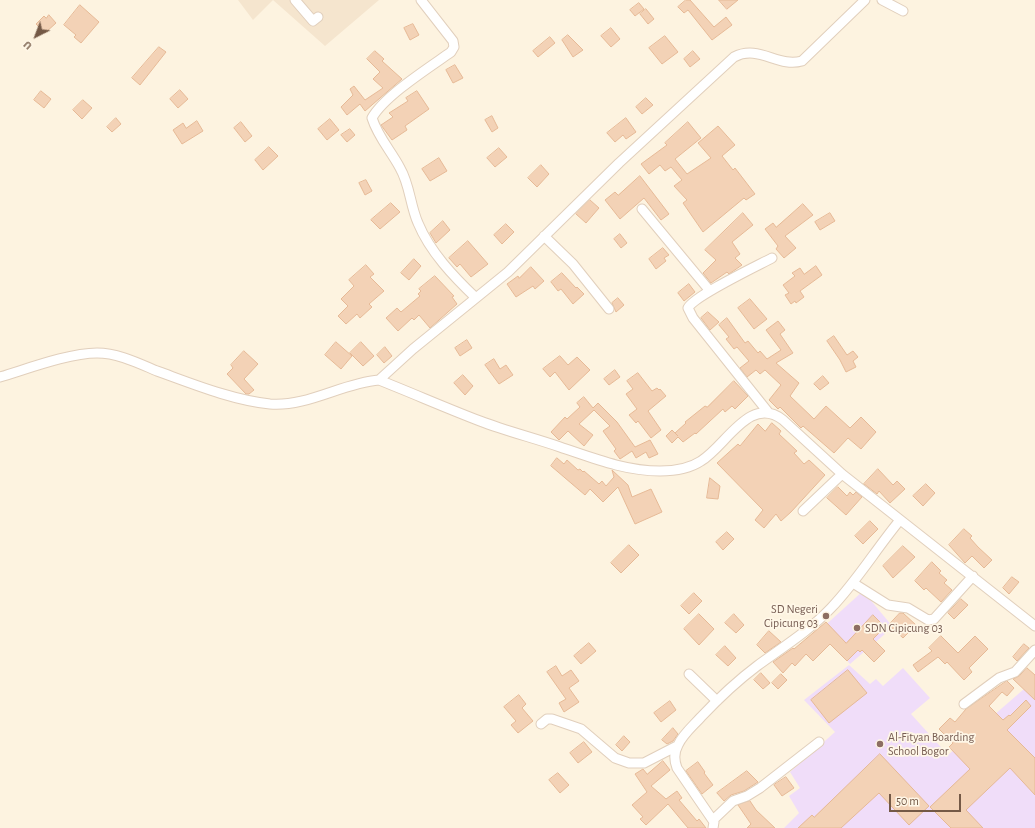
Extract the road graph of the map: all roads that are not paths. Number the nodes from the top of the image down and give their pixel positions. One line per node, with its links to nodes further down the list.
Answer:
1 (295, 0): 6 (street)
2 (421, 0): 11 (street)
3 (865, 0): 8 (street)
4 (882, 0): 5 (street)
5 (903, 11)
6 (318, 17)
7 (642, 209): 10 (street)
8 (544, 236): 11 (street); 12 (street)
9 (772, 258): 10 (street)
10 (710, 292): 15 (street)
11 (476, 298): 14 (street)
12 (609, 309)
13 (0, 377): 14 (street)
14 (379, 380): 15 (street)
15 (768, 412): 16 (street)
16 (842, 474): 17 (street); 18 (street)
17 (803, 511)
18 (900, 520): 19 (street); 20 (street)
19 (973, 576): 20 (street); 21 (street)
20 (853, 583): 24 (street)
21 (1035, 626)
22 (1035, 650): 25 (street)
23 (690, 674): 24 (street)
24 (716, 701): 28 (street)
25 (964, 704)
26 (541, 724): 28 (street)
27 (819, 742): 29 (street)
28 (677, 746): 29 (street)
29 (713, 824)

